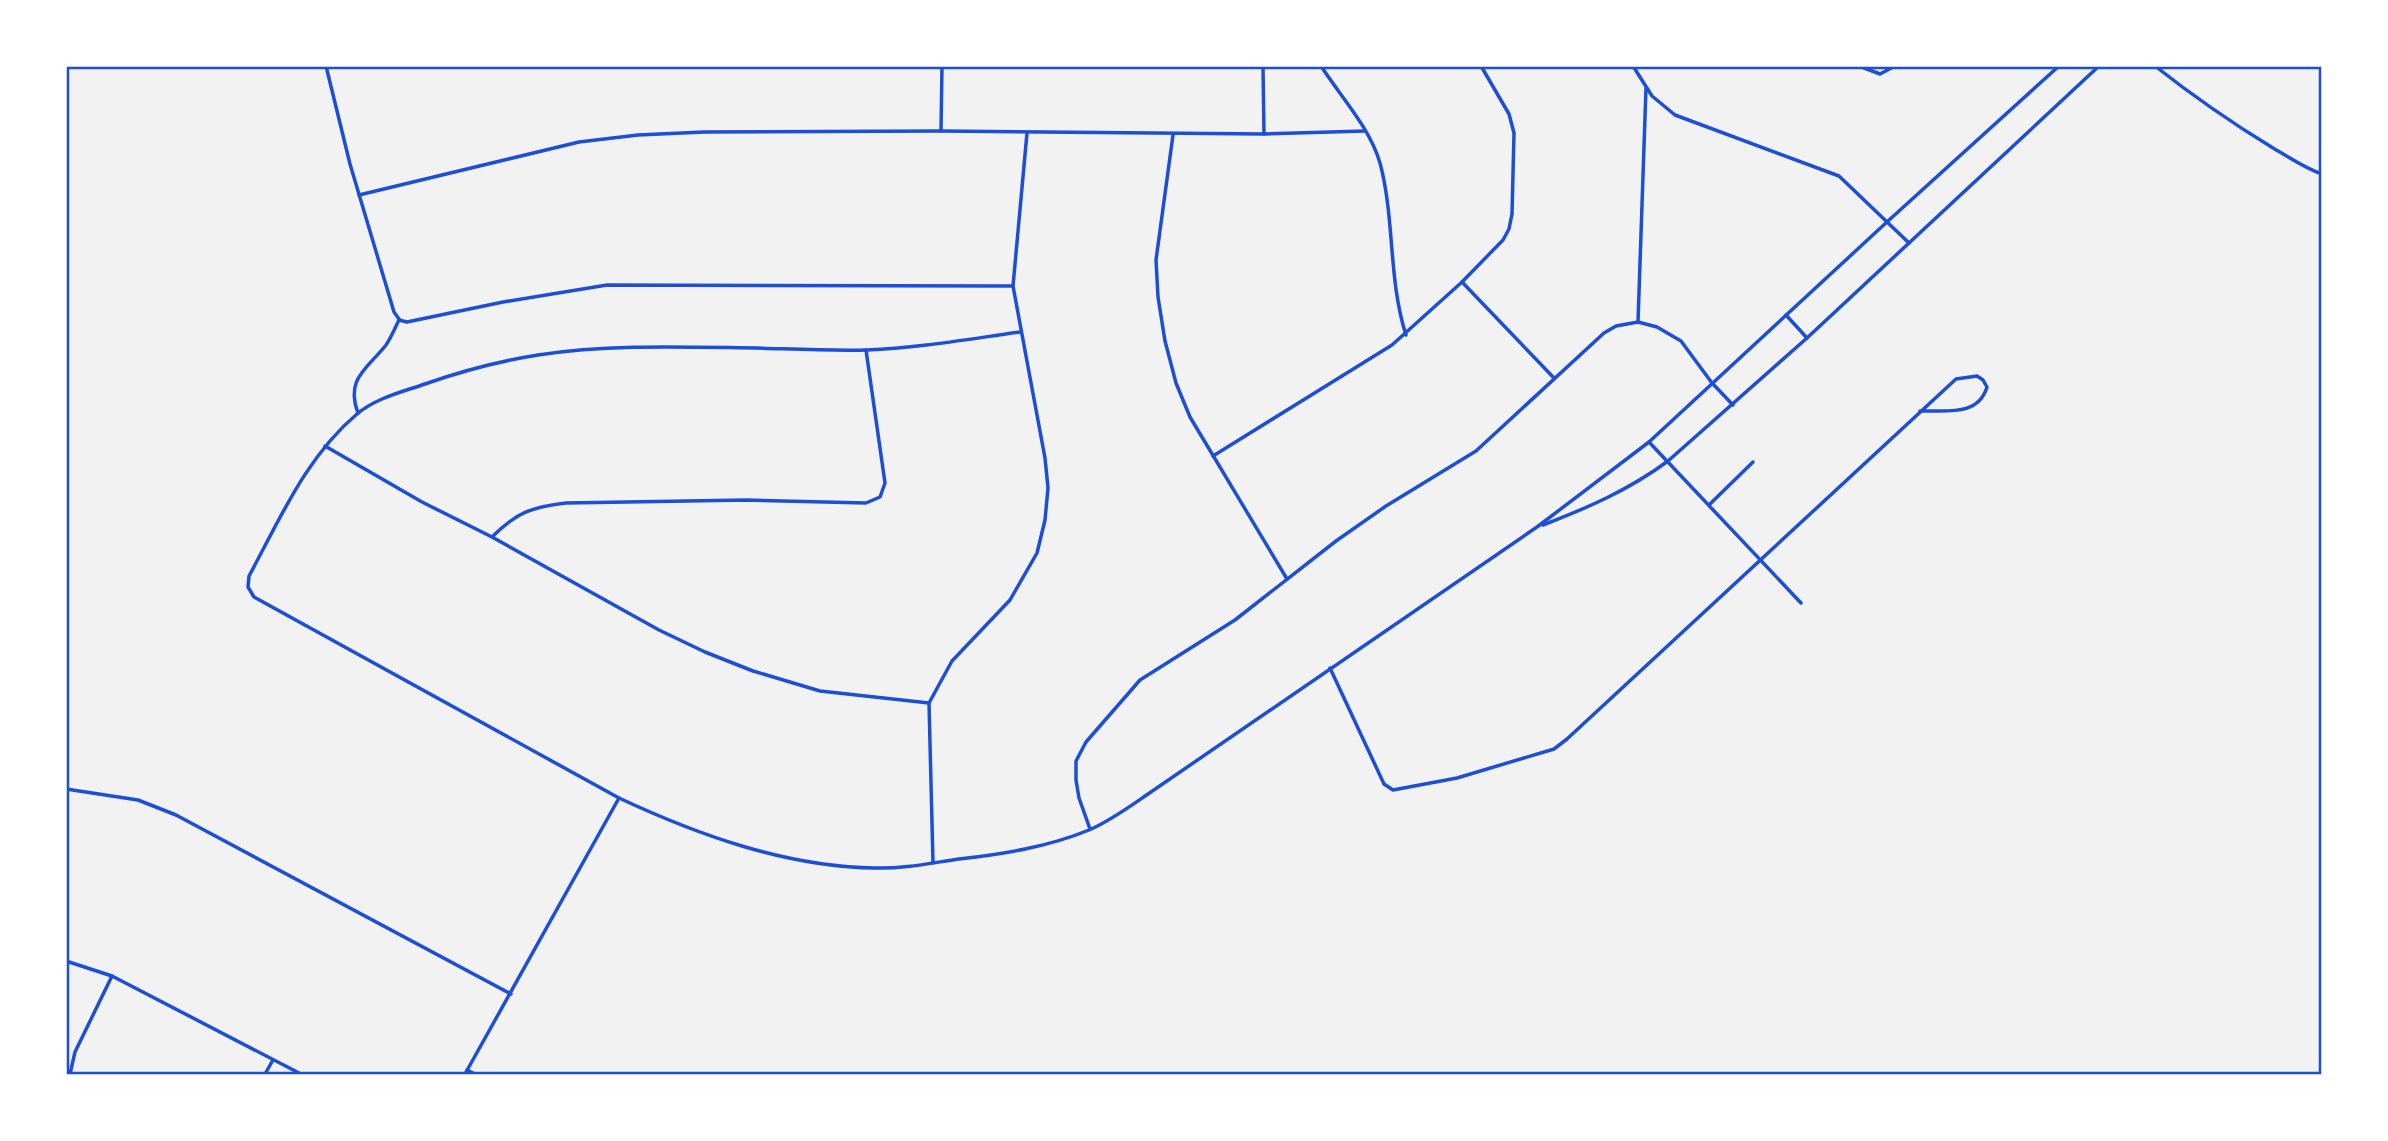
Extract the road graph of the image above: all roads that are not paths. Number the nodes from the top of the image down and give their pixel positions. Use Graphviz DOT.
graph roads {
  1 [pos="326,66"];
  2 [pos="942,66"];
  3 [pos="1264,66"];
  4 [pos="1321,66"];
  5 [pos="1481,66"];
  6 [pos="1633,66"];
  7 [pos="1859,66"];
  8 [pos="1895,66"];
  9 [pos="2059,66"];
  10 [pos="2099,66"];
  11 [pos="2155,66"];
  12 [pos="1646,88"];
  13 [pos="941,131"];
  14 [pos="1365,131"];
  15 [pos="1027,133"];
  16 [pos="1264,134"];
  17 [pos="1173,135"];
  18 [pos="2322,174"];
  19 [pos="359,195"];
  20 [pos="1888,221"];
  21 [pos="1909,243"];
  22 [pos="1462,282"];
  23 [pos="1013,286"];
  24 [pos="1786,315"];
  25 [pos="399,320"];
  26 [pos="1638,322"];
  27 [pos="1020,332"];
  28 [pos="1406,335"];
  29 [pos="1807,338"];
  30 [pos="866,350"];
  31 [pos="1553,378"];
  32 [pos="1712,383"];
  33 [pos="1733,405"];
  34 [pos="1920,411"];
  35 [pos="358,413"];
  36 [pos="1649,442"];
  37 [pos="325,446"];
  38 [pos="1213,456"];
  39 [pos="1668,461"];
  40 [pos="1753,462"];
  41 [pos="1709,505"];
  42 [pos="1537,527"];
  43 [pos="492,537"];
  44 [pos="1759,559"];
  45 [pos="1288,580"];
  46 [pos="1801,603"];
  47 [pos="1330,667"];
  48 [pos="929,703"];
  49 [pos="66,789"];
  50 [pos="619,798"];
  51 [pos="1090,829"];
  52 [pos="933,863"];
  53 [pos="66,961"];
  54 [pos="113,976"];
  55 [pos="511,994"];
  56 [pos="273,1060"];
  57 [pos="466,1072"];
  58 [pos="70,1074"];
  59 [pos="265,1074"];
  60 [pos="301,1074"];
  61 [pos="475,1074"];
  1 -- 19 [label="street"];
  2 -- 13 [label="street"];
  3 -- 16 [label="street"];
  4 -- 14 [label="street"];
  5 -- 22 [label="street"];
  6 -- 12 [label="street"];
  7 -- 8 [label="street"];
  9 -- 20 [label="street"];
  10 -- 21 [label="street"];
  11 -- 18 [label="street"];
  12 -- 20 [label="street"];
  12 -- 26 [label="street"];
  13 -- 15 [label="street"];
  13 -- 19 [label="street"];
  14 -- 16 [label="street"];
  14 -- 28 [label="street"];
  15 -- 17 [label="street"];
  15 -- 23 [label="street"];
  16 -- 17 [label="street"];
  17 -- 38 [label="street"];
  19 -- 25 [label="street"];
  20 -- 21 [label="street"];
  20 -- 24 [label="street"];
  21 -- 29 [label="street"];
  22 -- 28 [label="street"];
  22 -- 31 [label="street"];
  23 -- 25 [label="street"];
  23 -- 27 [label="street"];
  24 -- 29 [label="street"];
  24 -- 32 [label="street"];
  25 -- 35 [label="street"];
  26 -- 31 [label="street"];
  26 -- 32 [label="street"];
  27 -- 30 [label="street"];
  27 -- 48 [label="street"];
  28 -- 38 [label="street"];
  29 -- 33 [label="street"];
  30 -- 35 [label="street"];
  30 -- 43 [label="street"];
  31 -- 45 [label="street"];
  32 -- 33 [label="street"];
  32 -- 36 [label="street"];
  33 -- 39 [label="street"];
  34 -- 34 [label="street"];
  34 -- 44 [label="street"];
  35 -- 37 [label="street"];
  36 -- 39 [label="street"];
  36 -- 42 [label="street"];
  37 -- 43 [label="street"];
  37 -- 50 [label="street"];
  38 -- 45 [label="street"];
  39 -- 41 [label="street"];
  39 -- 42 [label="street"];
  40 -- 41 [label="street"];
  41 -- 44 [label="street"];
  42 -- 47 [label="street"];
  43 -- 48 [label="street"];
  44 -- 46 [label="street"];
  44 -- 47 [label="street"];
  45 -- 51 [label="street"];
  47 -- 51 [label="street"];
  48 -- 52 [label="street"];
  49 -- 55 [label="street"];
  50 -- 52 [label="street"];
  50 -- 55 [label="street"];
  51 -- 52 [label="street"];
  53 -- 54 [label="street"];
  54 -- 56 [label="street"];
  54 -- 58 [label="street"];
  55 -- 57 [label="street"];
  56 -- 59 [label="street"];
  56 -- 60 [label="street"];
  57 -- 61 [label="street"];
}
